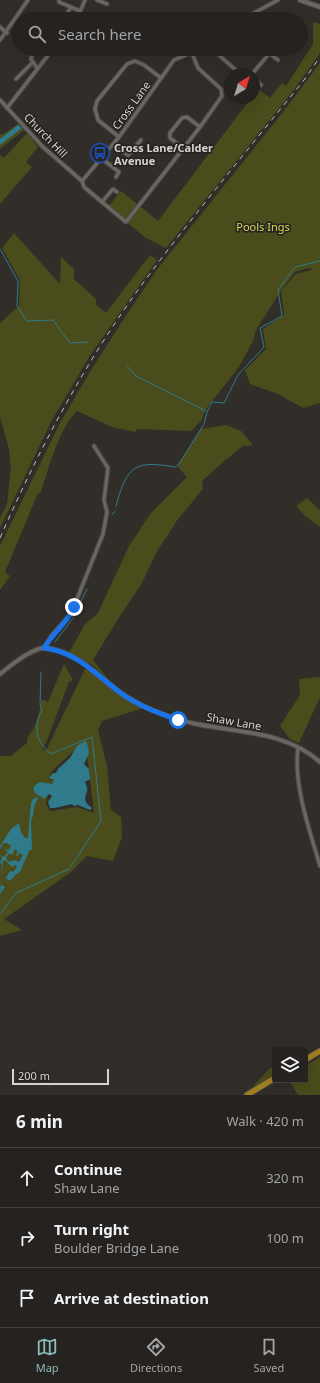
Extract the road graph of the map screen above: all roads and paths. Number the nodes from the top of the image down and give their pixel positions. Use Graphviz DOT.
graph roads {
  1 [pos="28,0"];
  2 [pos="59,0"];
  3 [pos="85,0"];
  4 [pos="97,0"];
  5 [pos="278,0"];
  6 [pos="300,0"];
  7 [pos="108,4"];
  8 [pos="320,7"];
  9 [pos="71,8"];
  10 [pos="20,12"];
  11 [pos="68,12"];
  12 [pos="80,12"];
  13 [pos="256,12"];
  14 [pos="12,25"];
  15 [pos="0,27"];
  16 [pos="7,33"];
  17 [pos="0,40"];
  18 [pos="32,56"];
  19 [pos="47,56"];
  20 [pos="184,56"];
  21 [pos="193,56"];
  22 [pos="220,56"];
  23 [pos="267,56"];
  24 [pos="272,56"];
  25 [pos="278,60"];
  26 [pos="32,63"];
  27 [pos="37,68"];
  28 [pos="235,68"];
  29 [pos="257,68"];
  30 [pos="162,78"];
  31 [pos="16,79"];
  32 [pos="0,100"];
  33 [pos="7,108"];
  34 [pos="200,127"];
  35 [pos="119,137"];
  36 [pos="141,140"];
  37 [pos="113,144"];
  38 [pos="184,149"];
  39 [pos="102,158"];
  40 [pos="116,177"];
  41 [pos="82,181"];
  42 [pos="117,192"];
  43 [pos="102,202"];
  44 [pos="94,446"];
  45 [pos="44,648"];
  46 [pos="0,674"];
  47 [pos="298,748"];
  48 [pos="320,762"];
  49 [pos="320,866"];
  50 [pos="320,1052"];
  51 [pos="308,1058"];
  52 [pos="272,1080"];
  53 [pos="247,1095"];
  1 -- 10 [label="street"];
  2 -- 9 [label="street"];
  3 -- 12 [label="street"];
  4 -- 7 [label="street"];
  5 -- 13 [label="street"];
  6 -- 8 [label="main road"];
  9 -- 11 [label="street"];
  9 -- 12 [label="street"];
  14 -- 16 [label="street"];
  15 -- 16 [label="street"];
  16 -- 17 [label="street"];
  18 -- 26 [label="street"];
  19 -- 27 [label="street"];
  20 -- 30 [label="street, Cross Lane"];
  21 -- 34 [label="street"];
  22 -- 28 [label="street"];
  23 -- 29 [label="street"];
  24 -- 25 [label="street"];
  26 -- 27 [label="street"];
  26 -- 31 [label="street"];
  27 -- 33 [label="street"];
  30 -- 35 [label="street, Cross Lane"];
  30 -- 35 [label="street"];
  32 -- 33 [label="street, Church Hill"];
  33 -- 41 [label="street, Church Hill"];
  34 -- 38 [label="street"];
  34 -- 38 [label="street"];
  35 -- 37 [label="street, Cross Lane"];
  36 -- 37 [label="street"];
  37 -- 39 [label="street, Cross Lane"];
  38 -- 43 [label="street, Church Hill"];
  39 -- 40 [label="street"];
  39 -- 41 [label="street, Cross Lane"];
  41 -- 43 [label="street, Church Hill"];
  42 -- 43 [label="street"];
  44 -- 45 [label="street"];
  45 -- 46 [label="street"];
  45 -- 47 [label="street, Shaw Lane"];
  47 -- 48 [label="street, Shaw Lane"];
  47 -- 49 [label="street"];
  50 -- 51 [label="highway"];
  52 -- 53 [label="highway"];
}
